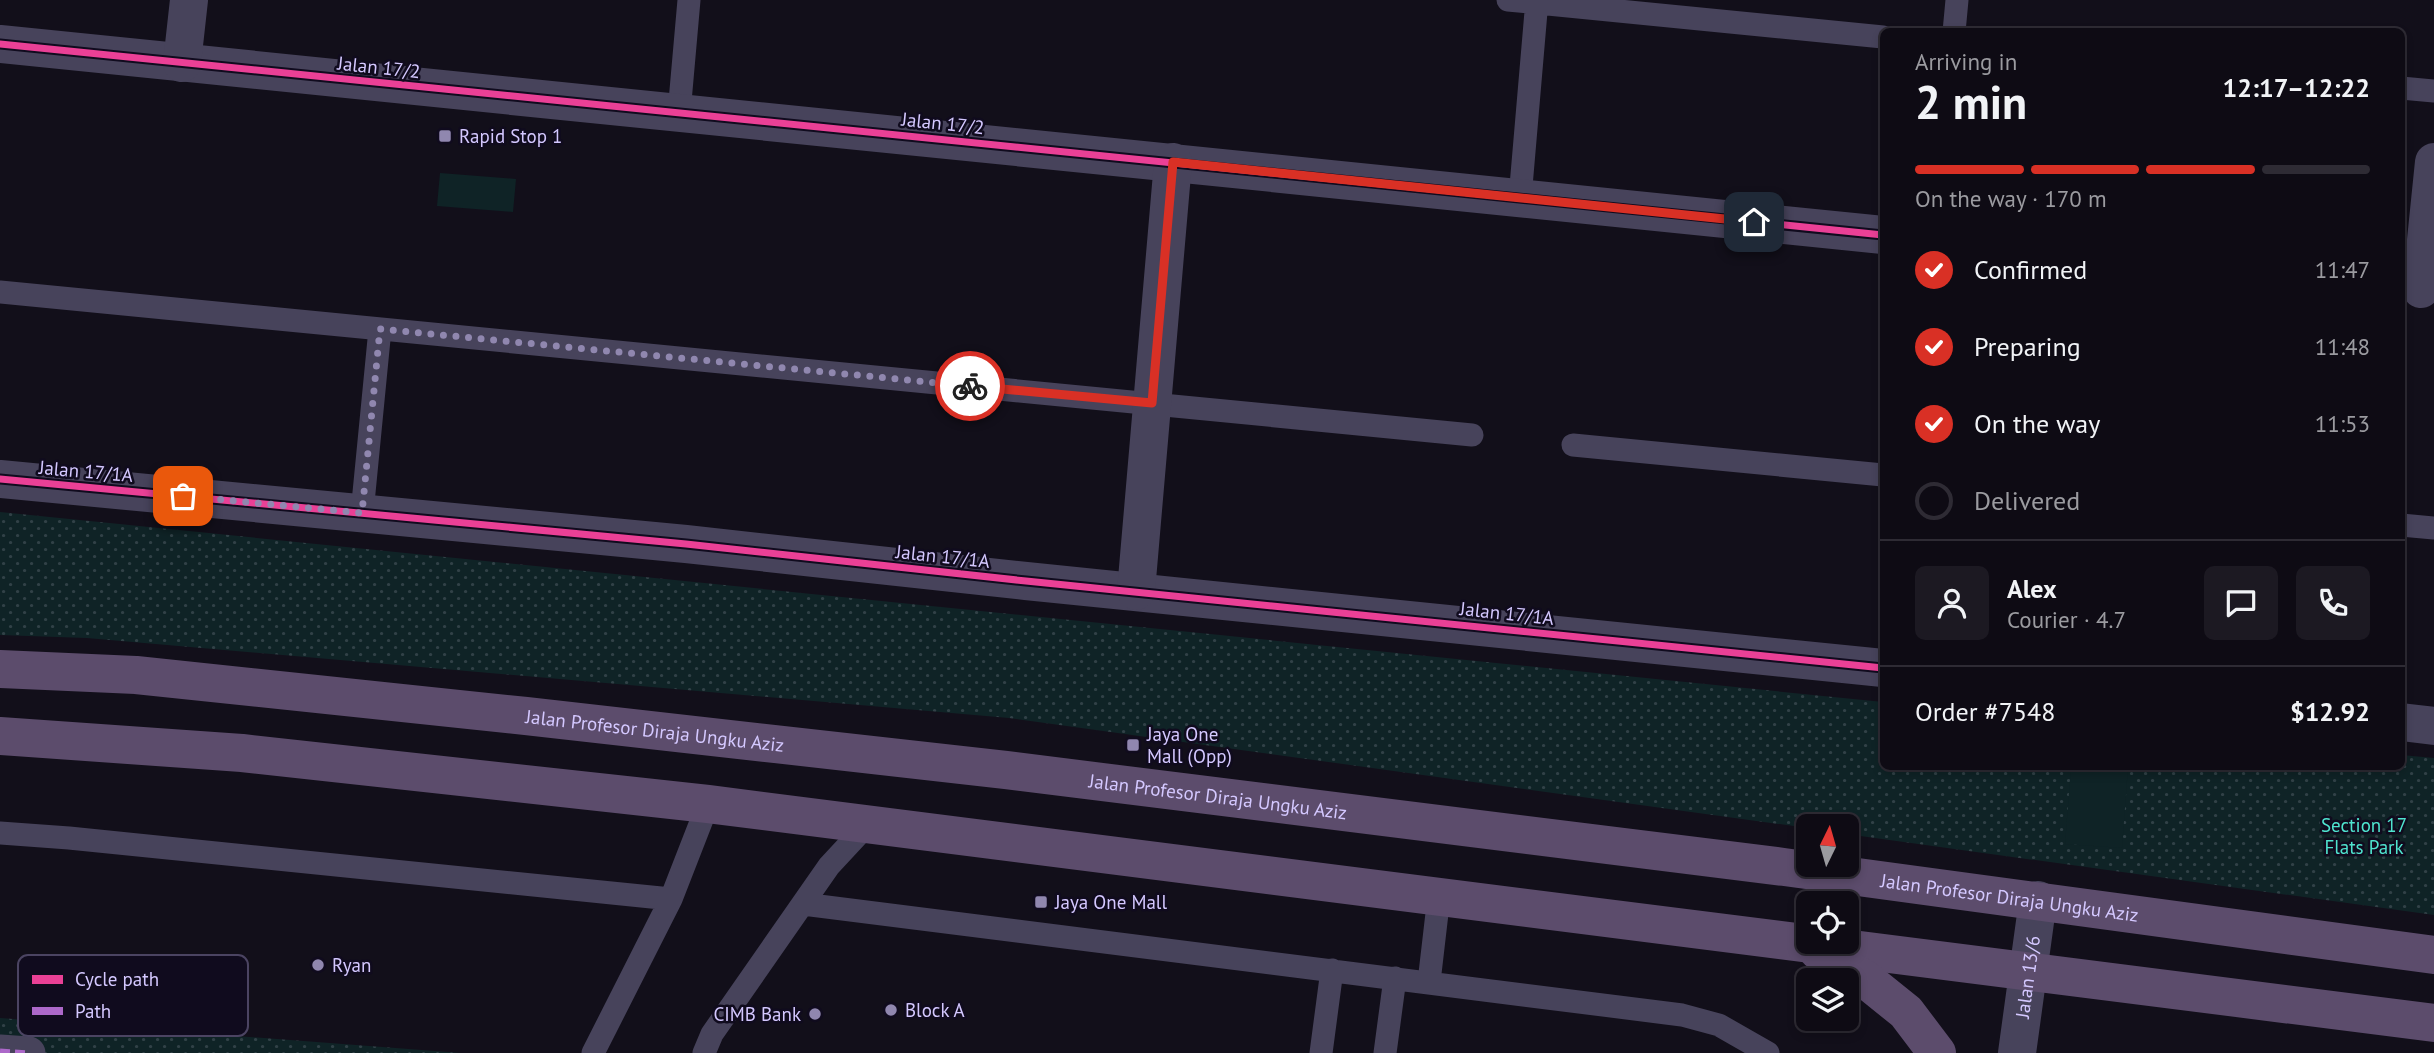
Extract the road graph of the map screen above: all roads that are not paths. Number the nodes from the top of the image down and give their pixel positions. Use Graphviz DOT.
graph roads {
  1 [pos="189,0"];
  2 [pos="689,0"];
  3 [pos="1508,0"];
  4 [pos="1957,0"];
  5 [pos="1537,1"];
  6 [pos="1954,28"];
  7 [pos="1880,37"];
  8 [pos="0,44"];
  9 [pos="182,63"];
  10 [pos="2405,88"];
  11 [pos="2434,91"];
  12 [pos="679,113"];
  13 [pos="1173,162"];
  14 [pos="2434,162"];
  15 [pos="1520,198"];
  16 [pos="1880,235"];
  17 [pos="2419,288"];
  18 [pos="0,292"];
  19 [pos="380,329"];
  20 [pos="1152,403"];
  21 [pos="1472,435"];
  22 [pos="1573,445"];
  23 [pos="1880,475"];
  24 [pos="0,479"];
  25 [pos="362,513"];
  26 [pos="2405,525"];
  27 [pos="2434,528"];
  28 [pos="1136,592"];
  29 [pos="1880,668"];
  30 [pos="0,669"];
  31 [pos="2405,722"];
  32 [pos="2434,726"];
  33 [pos="0,736"];
  34 [pos="708,804"];
  35 [pos="868,824"];
  36 [pos="0,833"];
  37 [pos="1439,896"];
  38 [pos="671,899"];
  39 [pos="2038,900"];
  40 [pos="803,904"];
  41 [pos="1796,942"];
  42 [pos="1859,950"];
  43 [pos="1824,954"];
  44 [pos="2434,955"];
  45 [pos="1332,971"];
  46 [pos="2028,971"];
  47 [pos="1395,978"];
  48 [pos="1429,982"];
  49 [pos="2434,1023"];
  50 [pos="708,1043"];
  51 [pos="0,1051"];
  52 [pos="29,1053"];
  53 [pos="593,1053"];
  54 [pos="687,1053"];
  55 [pos="1321,1053"];
  56 [pos="1385,1053"];
  57 [pos="1768,1053"];
  58 [pos="1937,1053"];
  59 [pos="2017,1053"];
  1 -- 9 [label="street"];
  2 -- 12 [label="lane"];
  3 -- 5 [label="lane"];
  4 -- 6 [label="lane"];
  5 -- 7 [label="lane"];
  5 -- 15 [label="lane"];
  8 -- 9 [label="street, Jalan 17/2"];
  9 -- 12 [label="street, Jalan 17/2"];
  10 -- 11 [label="lane"];
  12 -- 13 [label="street, Jalan 17/2"];
  13 -- 15 [label="street, Jalan 17/2"];
  13 -- 20 [label="street"];
  14 -- 17 [label="street"];
  15 -- 16 [label="street, Jalan 17/2"];
  18 -- 19 [label="lane"];
  19 -- 20 [label="lane"];
  19 -- 25 [label="lane"];
  20 -- 21 [label="lane"];
  20 -- 28 [label="street"];
  22 -- 23 [label="lane"];
  24 -- 25 [label="street, Jalan 17/1A"];
  25 -- 28 [label="street, Jalan 17/1A"];
  26 -- 27 [label="lane"];
  28 -- 29 [label="street, Jalan 17/1A"];
  30 -- 39 [label="main road, Jalan Profesor Diraja Ungku Aziz"];
  31 -- 32 [label="street"];
  33 -- 34 [label="main road"];
  34 -- 35 [label="main road"];
  34 -- 38 [label="lane"];
  35 -- 37 [label="main road"];
  35 -- 40 [label="lane"];
  36 -- 38 [label="lane"];
  37 -- 41 [label="main road"];
  37 -- 48 [label="lane"];
  38 -- 53 [label="lane"];
  39 -- 44 [label="main road, Jalan Profesor Diraja Ungku Aziz"];
  39 -- 46 [label="street, Jalan 13/6"];
  40 -- 45 [label="lane"];
  40 -- 50 [label="lane"];
  42 -- 46 [label="main road"];
  43 -- 58 [label="main road"];
  45 -- 47 [label="lane"];
  45 -- 55 [label="lane"];
  46 -- 49 [label="main road"];
  46 -- 59 [label="street, Jalan 13/6"];
  47 -- 48 [label="lane"];
  47 -- 56 [label="lane"];
  48 -- 57 [label="lane"];
  50 -- 54 [label="lane"];
  51 -- 52 [label="street"];
}
